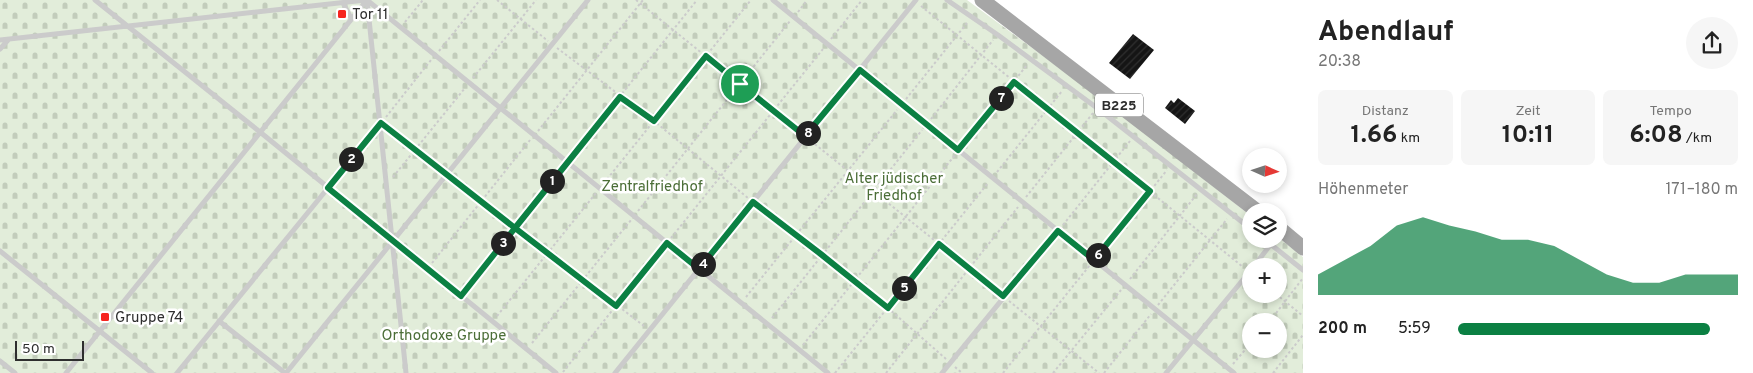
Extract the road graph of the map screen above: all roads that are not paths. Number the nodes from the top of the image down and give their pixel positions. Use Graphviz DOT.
graph roads {
  1 [pos="96,0"];
  2 [pos="367,0"];
  3 [pos="588,0"];
  4 [pos="772,0"];
  5 [pos="947,0"];
  6 [pos="982,0"];
  7 [pos="916,1"];
  8 [pos="343,3"];
  9 [pos="351,18"];
  10 [pos="128,26"];
  11 [pos="8,39"];
  12 [pos="0,40"];
  13 [pos="0,49"];
  14 [pos="860,70"];
  15 [pos="500,108"];
  16 [pos="381,123"];
  17 [pos="260,132"];
  18 [pos="328,188"];
  19 [pos="1247,203"];
  20 [pos="1242,221"];
  21 [pos="1058,231"];
  22 [pos="1287,235"];
  23 [pos="393,241"];
  24 [pos="1268,248"];
  25 [pos="1276,248"];
  26 [pos="1303,248"];
  27 [pos="0,251"];
  28 [pos="1260,258"];
  29 [pos="699,269"];
  30 [pos="1303,270"];
  31 [pos="1242,281"];
  32 [pos="219,321"];
  33 [pos="100,330"];
  34 [pos="1193,340"];
  35 [pos="0,361"];
  36 [pos="1232,371"];
  37 [pos="15,373"];
  38 [pos="66,373"];
  39 [pos="152,373"];
  40 [pos="177,373"];
  41 [pos="285,373"];
  42 [pos="406,373"];
  43 [pos="556,373"];
  44 [pos="615,373"];
  45 [pos="828,373"];
  46 [pos="942,373"];
  47 [pos="1166,373"];
  1 -- 10 [label="lane"];
  2 -- 8 [label="lane"];
  2 -- 9 [label="lane"];
  2 -- 15 [label="lane"];
  2 -- 16 [label="lane"];
  3 -- 15 [label="lane"];
  4 -- 14 [label="lane"];
  5 -- 20 [label="lane"];
  6 -- 19 [label="main road, B225"];
  7 -- 14 [label="lane"];
  8 -- 9 [label="lane"];
  8 -- 10 [label="lane"];
  9 -- 17 [label="lane"];
  10 -- 11 [label="lane"];
  10 -- 17 [label="lane"];
  11 -- 12 [label="lane"];
  11 -- 13 [label="lane"];
  14 -- 21 [label="lane"];
  14 -- 29 [label="lane"];
  15 -- 23 [label="lane"];
  15 -- 29 [label="lane"];
  16 -- 18 [label="lane"];
  16 -- 23 [label="lane"];
  17 -- 18 [label="lane"];
  17 -- 33 [label="lane"];
  18 -- 23 [label="lane"];
  18 -- 32 [label="lane"];
  21 -- 34 [label="lane"];
  21 -- 46 [label="lane"];
  22 -- 26 [label="main road"];
  23 -- 41 [label="lane"];
  23 -- 42 [label="lane"];
  23 -- 43 [label="lane"];
  24 -- 28 [label="lane"];
  25 -- 30 [label="lane"];
  27 -- 33 [label="lane"];
  29 -- 44 [label="lane"];
  29 -- 45 [label="lane"];
  31 -- 34 [label="lane"];
  32 -- 40 [label="lane"];
  32 -- 41 [label="lane"];
  33 -- 38 [label="lane"];
  33 -- 39 [label="lane"];
  34 -- 36 [label="lane"];
  34 -- 47 [label="lane"];
  35 -- 37 [label="lane"];
}
